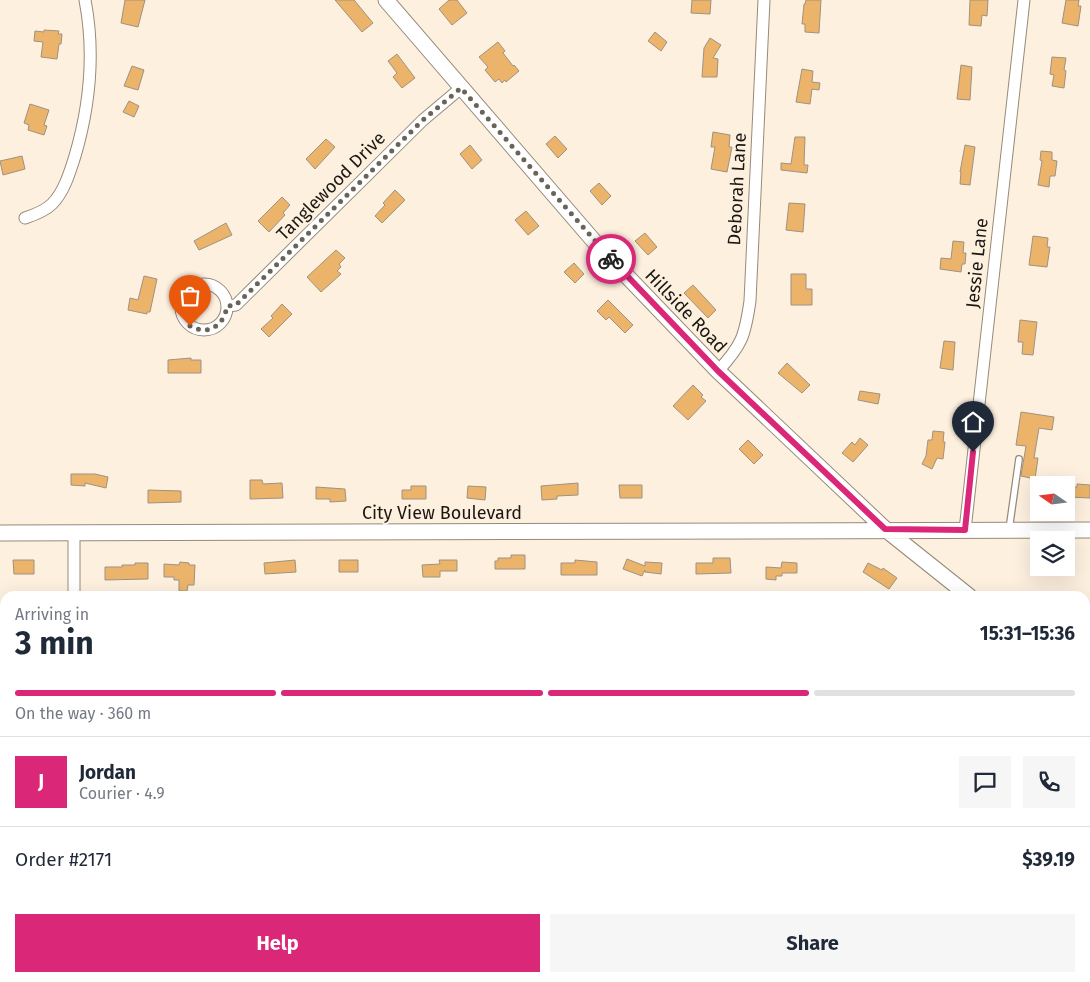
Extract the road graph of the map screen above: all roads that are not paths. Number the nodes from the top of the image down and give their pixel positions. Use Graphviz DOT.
graph roads {
  1 [pos="85,0"];
  2 [pos="386,0"];
  3 [pos="764,0"];
  4 [pos="1024,0"];
  5 [pos="461,88"];
  6 [pos="25,218"];
  7 [pos="227,306"];
  8 [pos="718,371"];
  9 [pos="1019,459"];
  10 [pos="885,529"];
  11 [pos="965,530"];
  12 [pos="1008,530"];
  13 [pos="1090,530"];
  14 [pos="0,533"];
  15 [pos="74,534"];
  16 [pos="74,591"];
  17 [pos="963,591"];
  1 -- 6 [label="street"];
  2 -- 5 [label="street, Hillside Road"];
  3 -- 8 [label="street, Deborah Lane"];
  4 -- 11 [label="street, Jessie Lane"];
  5 -- 7 [label="street, Tanglewood Drive"];
  5 -- 8 [label="street, Hillside Road"];
  7 -- 7 [label="street"];
  8 -- 10 [label="street, Hillside Road"];
  9 -- 12 [label="lane"];
  10 -- 11 [label="street, City View Boulevard"];
  10 -- 15 [label="street, City View Boulevard"];
  10 -- 17 [label="street, Hillside Road"];
  11 -- 12 [label="street, City View Boulevard"];
  12 -- 13 [label="street, City View Boulevard"];
  14 -- 15 [label="street, City View Boulevard"];
  15 -- 16 [label="street"];
}
